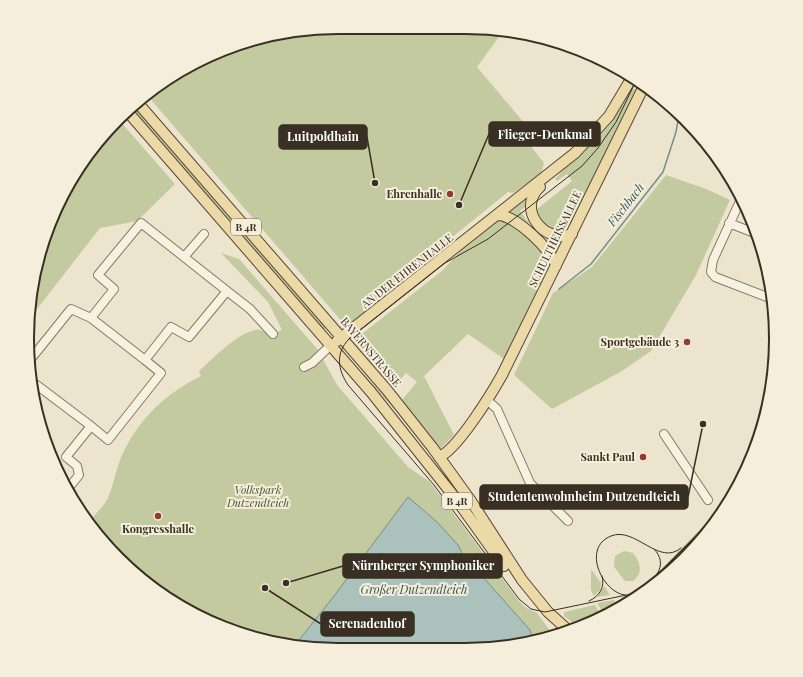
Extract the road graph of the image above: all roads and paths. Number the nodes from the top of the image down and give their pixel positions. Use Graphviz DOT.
graph roads {
  1 [pos="629,82"];
  2 [pos="642,91"];
  3 [pos="141,107"];
  4 [pos="131,116"];
  5 [pos="551,173"];
  6 [pos="738,205"];
  7 [pos="498,215"];
  8 [pos="729,223"];
  9 [pos="749,231"];
  10 [pos="204,234"];
  11 [pos="572,234"];
  12 [pos="184,257"];
  13 [pos="556,266"];
  14 [pos="227,291"];
  15 [pos="766,297"];
  16 [pos="309,299"];
  17 [pos="298,307"];
  18 [pos="91,318"];
  19 [pos="273,334"];
  20 [pos="343,337"];
  21 [pos="331,346"];
  22 [pos="35,354"];
  23 [pos="145,360"];
  24 [pos="366,365"];
  25 [pos="304,367"];
  26 [pos="39,392"];
  27 [pos="487,400"];
  28 [pos="91,426"];
  29 [pos="664,434"];
  30 [pos="412,443"];
  31 [pos="439,457"];
  32 [pos="71,485"];
  33 [pos="708,500"];
  34 [pos="568,521"];
  35 [pos="564,626"];
  36 [pos="557,629"];
  1 -- 5 [label="main road"];
  2 -- 11 [label="main road, SCHULTHEISSALLEE"];
  3 -- 16 [label="main road, BAYERNSTRASSE / B 4R"];
  4 -- 17 [label="main road, B 4R"];
  5 -- 7 [label="main road"];
  5 -- 11 [label="main road"];
  6 -- 8 [label="street"];
  7 -- 13 [label="main road"];
  7 -- 20 [label="main road, AN DER EHRENHALLE"];
  8 -- 9 [label="street"];
  8 -- 15 [label="street"];
  10 -- 12 [label="street"];
  11 -- 13 [label="main road, SCHULTHEISSALLEE"];
  12 -- 14 [label="street"];
  12 -- 18 [label="street"];
  13 -- 27 [label="main road, SCHULTHEISSALLEE"];
  14 -- 19 [label="street"];
  14 -- 23 [label="street"];
  16 -- 17 [label="main road"];
  16 -- 20 [label="main road, BAYERNSTRASSE / B 4R"];
  17 -- 21 [label="main road, B 4R"];
  18 -- 22 [label="street"];
  18 -- 23 [label="street"];
  20 -- 21 [label="main road, AN DER EHRENHALLE"];
  20 -- 24 [label="main road, BAYERNSTRASSE / B 4R"];
  21 -- 24 [label="main road, B 4R"];
  21 -- 25 [label="street"];
  21 -- 30 [label="main road, B 4R"];
  23 -- 28 [label="street"];
  24 -- 31 [label="main road, BAYERNSTRASSE / B 4R"];
  26 -- 28 [label="street"];
  27 -- 31 [label="main road, SCHULTHEISSALLEE"];
  27 -- 34 [label="street"];
  28 -- 32 [label="street"];
  29 -- 33 [label="street"];
  30 -- 31 [label="main road"];
  30 -- 36 [label="main road, B 4R"];
  31 -- 35 [label="main road, BAYERNSTRASSE / B 4R"];
}
